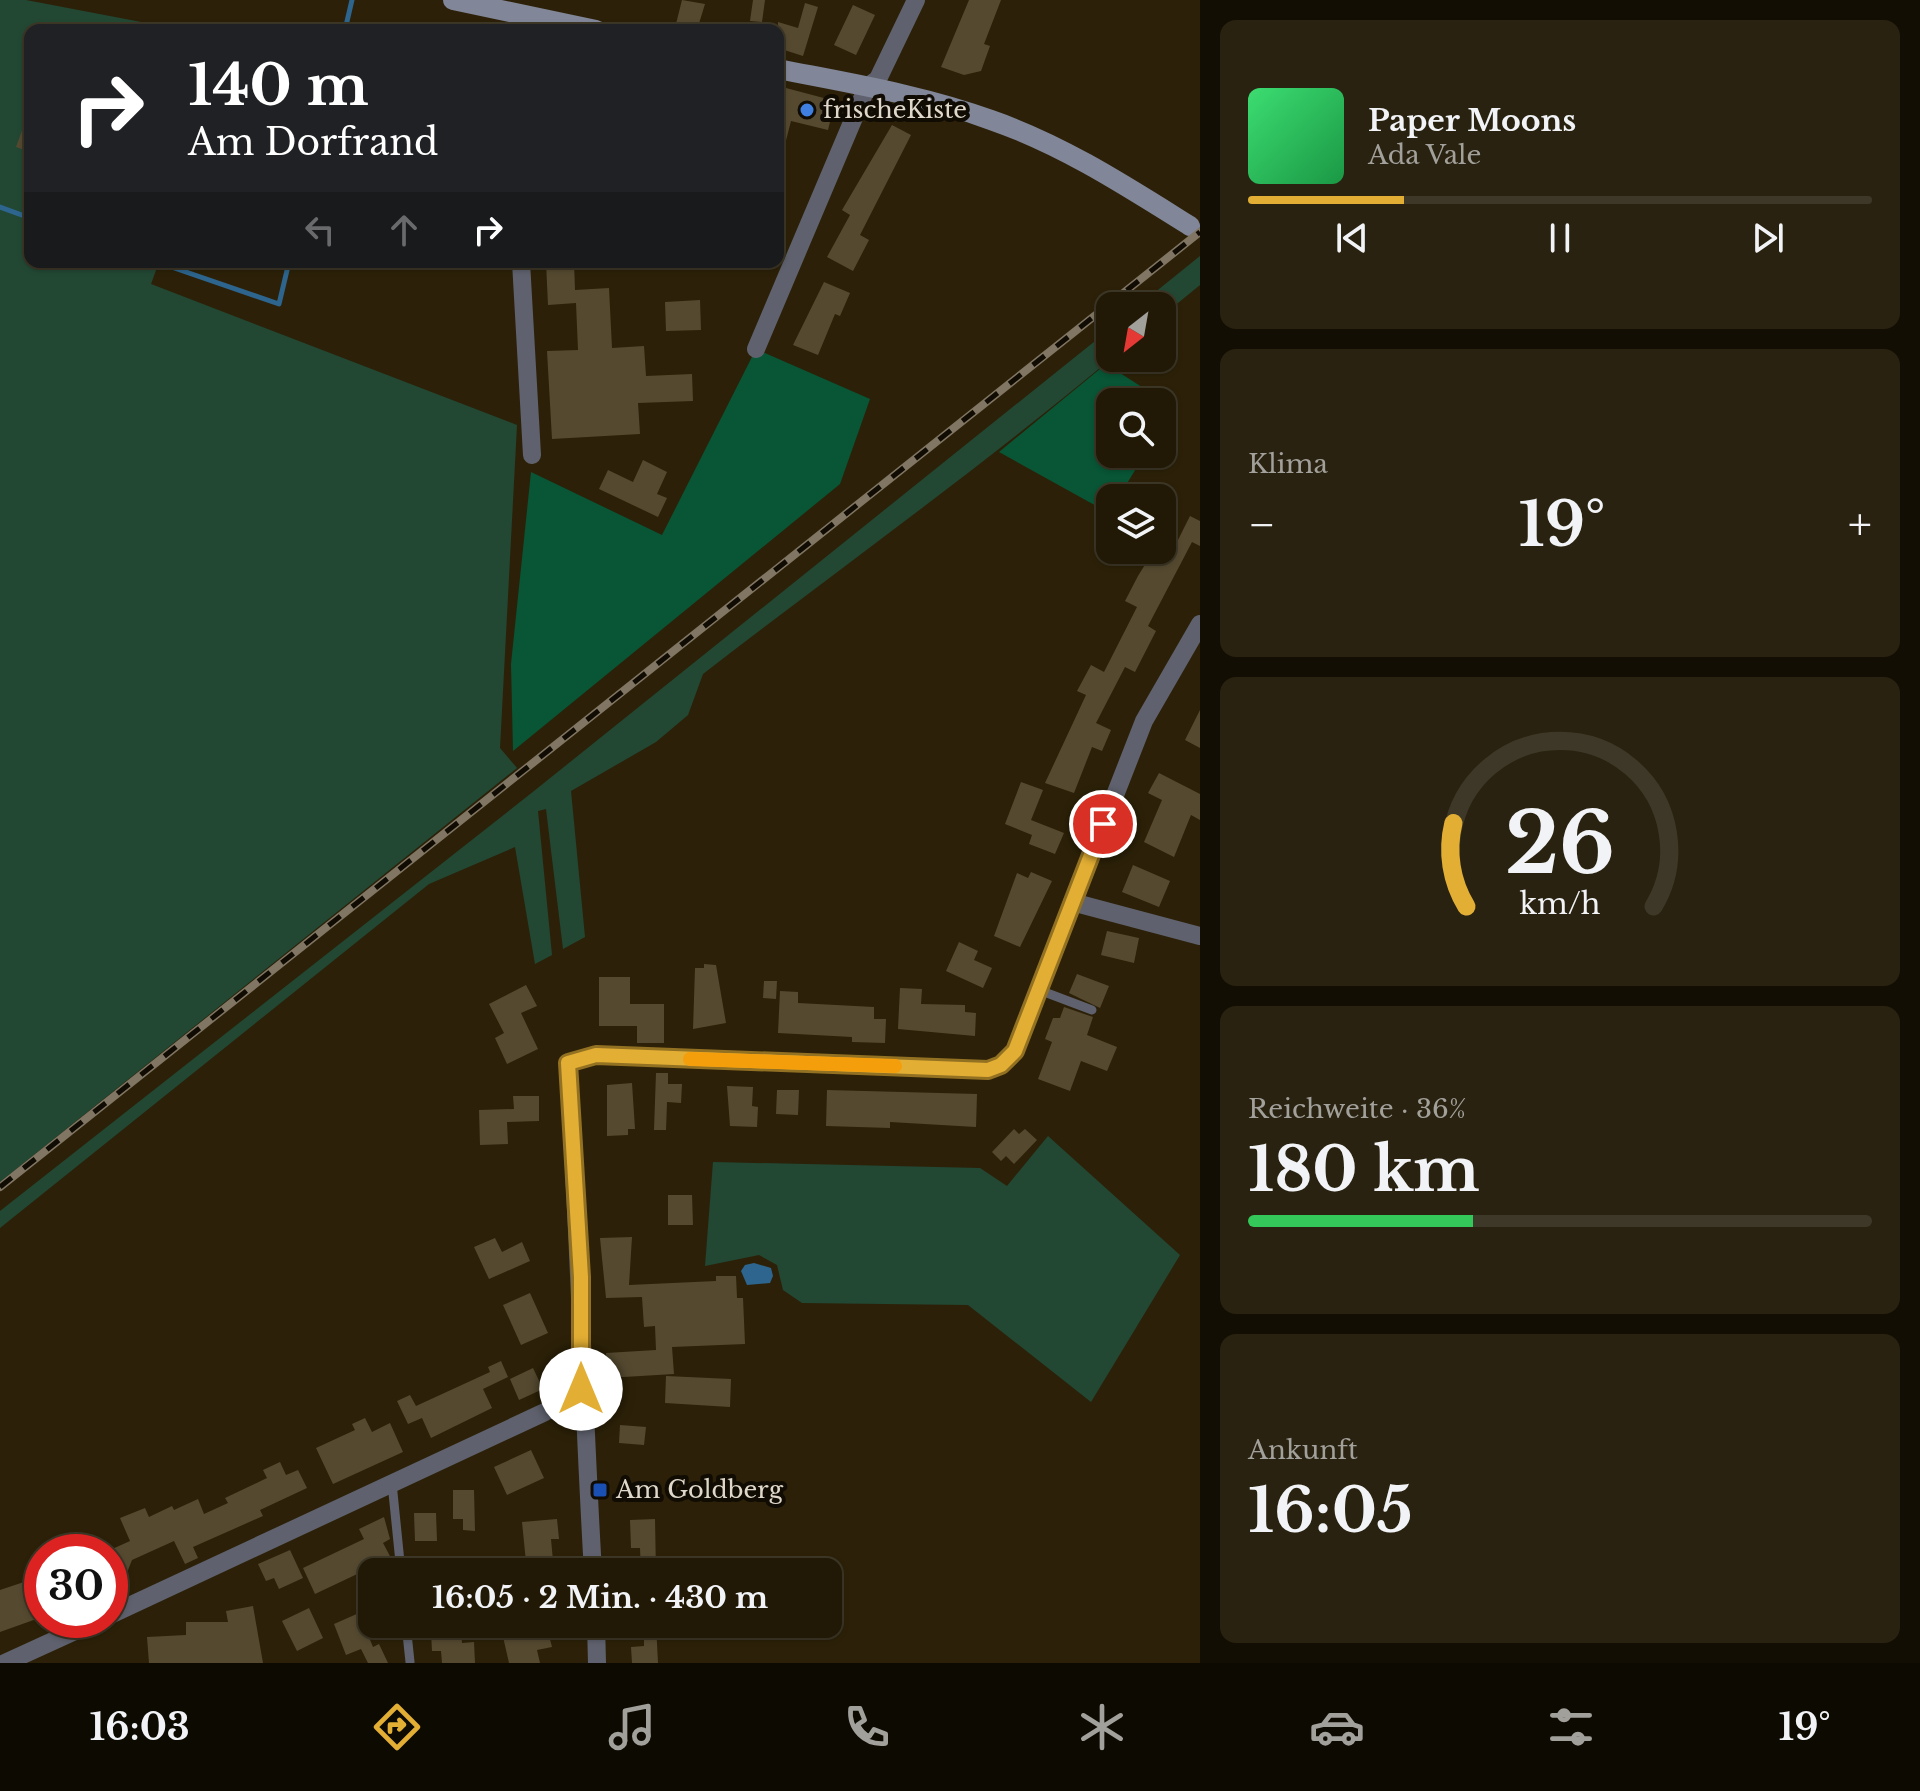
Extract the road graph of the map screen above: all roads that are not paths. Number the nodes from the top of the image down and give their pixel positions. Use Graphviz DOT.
graph roads {
  1 [pos="453,0"];
  2 [pos="916,0"];
  3 [pos="510,21"];
  4 [pos="539,24"];
  5 [pos="784,70"];
  6 [pos="867,87"];
  7 [pos="1190,226"];
  8 [pos="521,268"];
  9 [pos="756,349"];
  10 [pos="532,455"];
  11 [pos="1200,624"];
  12 [pos="1072,902"];
  13 [pos="1200,936"];
  14 [pos="1038,990"];
  15 [pos="1092,1010"];
  16 [pos="581,1389"];
  17 [pos="392,1483"];
  18 [pos="400,1558"];
  19 [pos="592,1558"];
  20 [pos="128,1607"];
  21 [pos="60,1638"];
  22 [pos="407,1638"];
  23 [pos="596,1638"];
  24 [pos="410,1662"];
  25 [pos="5,1663"];
  26 [pos="597,1663"];
  1 -- 3 [label="street"];
  2 -- 6 [label="street"];
  3 -- 4 [label="street"];
  5 -- 6 [label="street"];
  6 -- 7 [label="street"];
  6 -- 9 [label="street"];
  8 -- 10 [label="street"];
  11 -- 12 [label="street"];
  12 -- 13 [label="street"];
  12 -- 14 [label="street"];
  14 -- 15 [label="lane"];
  14 -- 16 [label="street"];
  16 -- 17 [label="street"];
  16 -- 19 [label="street"];
  17 -- 18 [label="lane"];
  17 -- 20 [label="street"];
  21 -- 25 [label="street"];
  22 -- 24 [label="lane"];
  23 -- 26 [label="street"];
}
